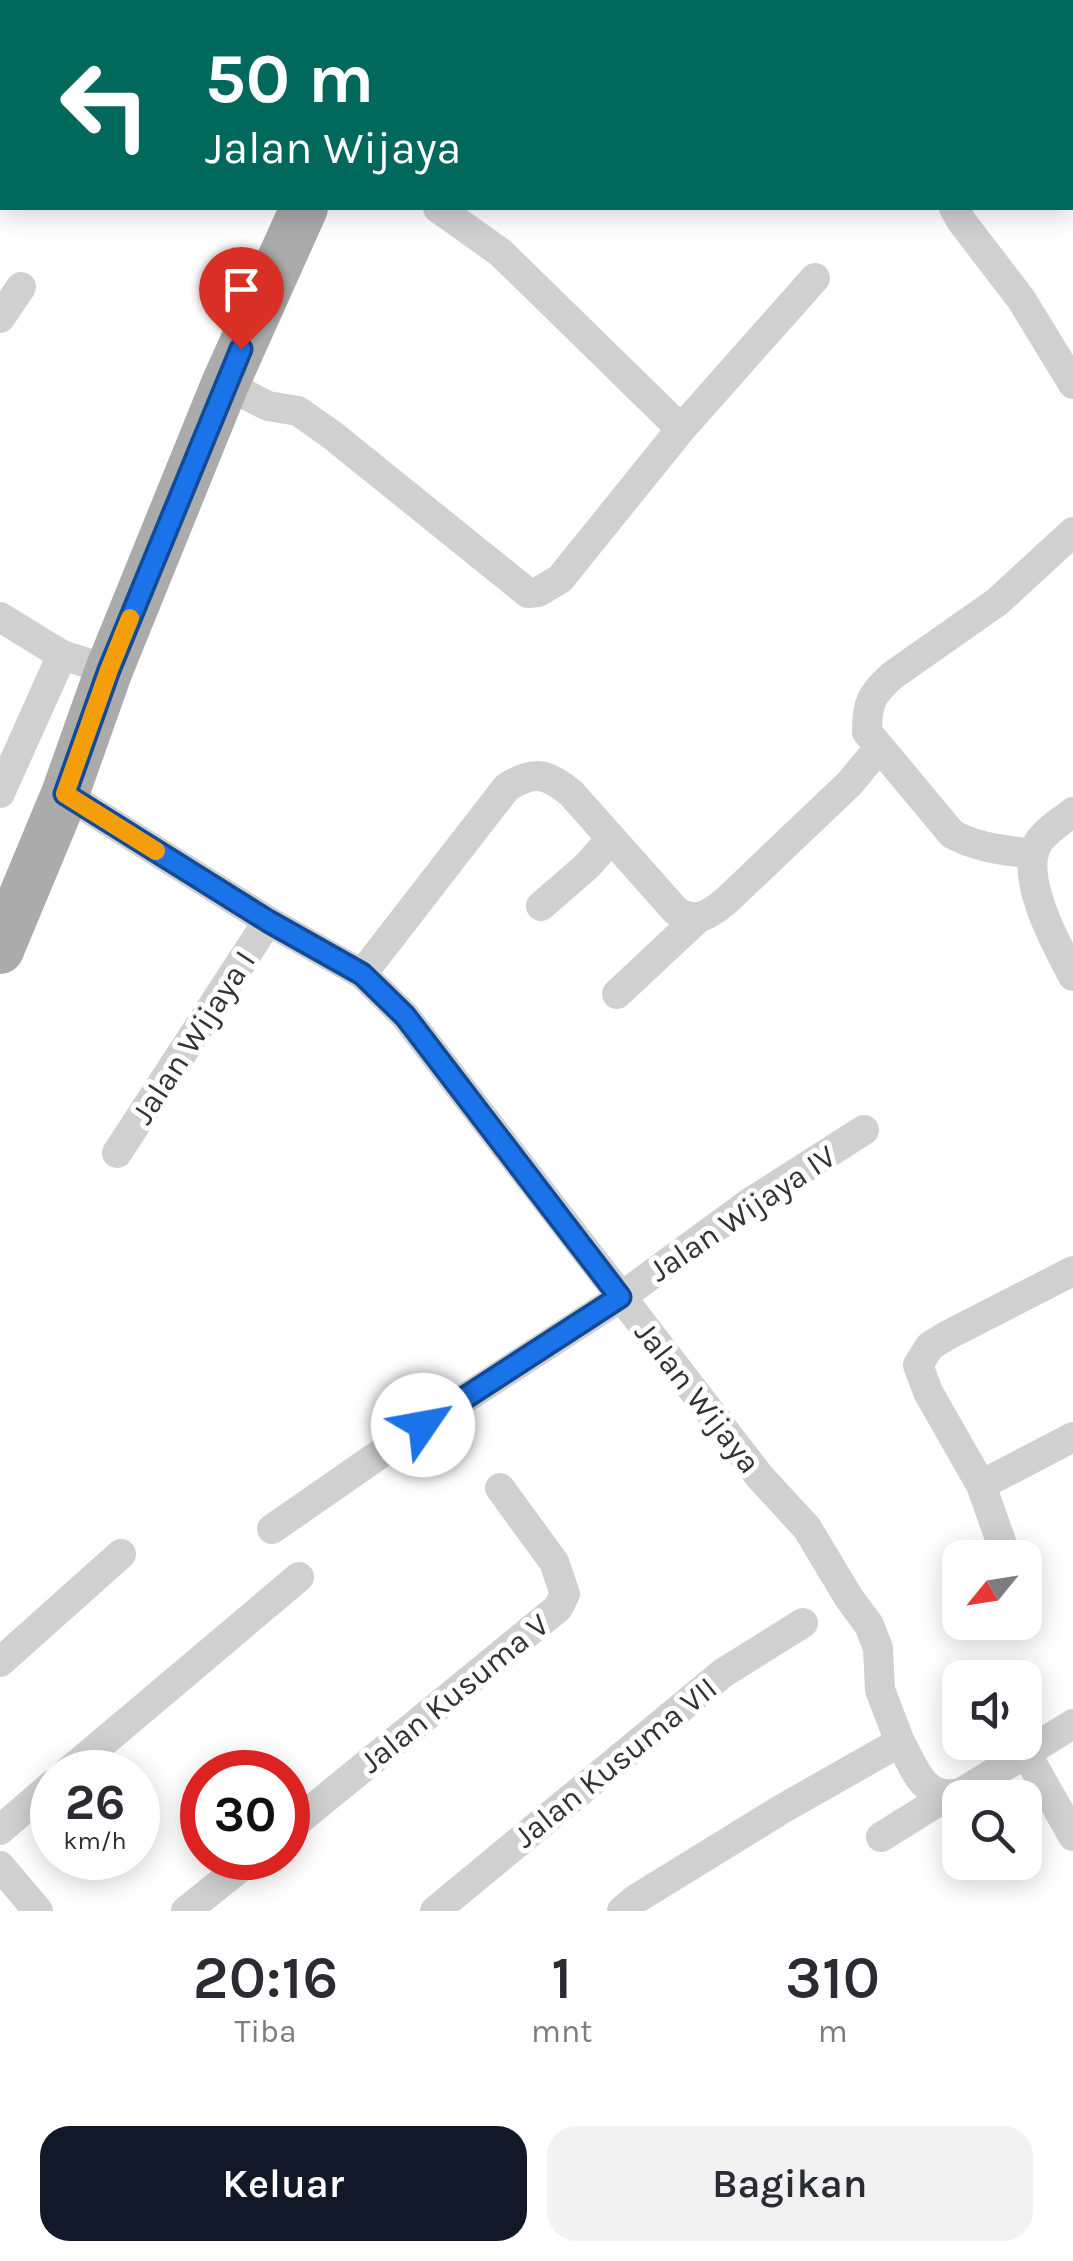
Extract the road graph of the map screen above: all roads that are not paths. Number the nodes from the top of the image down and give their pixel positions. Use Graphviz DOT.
graph roads {
  1 [pos="303,210"];
  2 [pos="441,210"];
  3 [pos="955,210"];
  4 [pos="814,278"];
  5 [pos="21,288"];
  6 [pos="0,318"];
  7 [pos="226,384"];
  8 [pos="1073,384"];
  9 [pos="681,428"];
  10 [pos="1073,532"];
  11 [pos="0,617"];
  12 [pos="62,655"];
  13 [pos="109,670"];
  14 [pos="879,748"];
  15 [pos="4,775"];
  16 [pos="65,794"];
  17 [pos="1073,812"];
  18 [pos="611,839"];
  19 [pos="1034,854"];
  20 [pos="541,906"];
  21 [pos="697,918"];
  22 [pos="268,921"];
  23 [pos="0,950"];
  24 [pos="362,974"];
  25 [pos="1073,976"];
  26 [pos="617,994"];
  27 [pos="864,1130"];
  28 [pos="118,1153"];
  29 [pos="1073,1271"];
  30 [pos="620,1297"];
  31 [pos="1073,1436"];
  32 [pos="981,1486"];
  33 [pos="500,1488"];
  34 [pos="272,1529"];
  35 [pos="1000,1540"];
  36 [pos="122,1554"];
  37 [pos="300,1577"];
  38 [pos="803,1623"];
  39 [pos="0,1662"];
  40 [pos="1073,1724"];
  41 [pos="900,1742"];
  42 [pos="1042,1742"];
  43 [pos="94,1750"];
  44 [pos="1013,1760"];
  45 [pos="1030,1760"];
  46 [pos="982,1780"];
  47 [pos="942,1795"];
  48 [pos="942,1799"];
  49 [pos="30,1805"];
  50 [pos="310,1811"];
  51 [pos="0,1830"];
  52 [pos="1073,1836"];
  53 [pos="881,1837"];
  54 [pos="0,1866"];
  55 [pos="225,1880"];
  56 [pos="38,1911"];
  57 [pos="186,1911"];
  58 [pos="434,1911"];
  59 [pos="622,1911"];
  1 -- 7 [label="main road"];
  2 -- 9 [label="street"];
  3 -- 8 [label="street"];
  4 -- 9 [label="street"];
  5 -- 6 [label="street"];
  7 -- 9 [label="street"];
  7 -- 13 [label="main road"];
  10 -- 14 [label="street"];
  11 -- 12 [label="street"];
  12 -- 13 [label="street"];
  12 -- 15 [label="street"];
  13 -- 16 [label="main road"];
  14 -- 19 [label="street"];
  14 -- 21 [label="street"];
  16 -- 22 [label="street, Jalan Wijaya"];
  16 -- 23 [label="main road"];
  17 -- 19 [label="street"];
  18 -- 20 [label="street"];
  18 -- 21 [label="street"];
  18 -- 24 [label="street"];
  19 -- 25 [label="street"];
  21 -- 26 [label="street"];
  22 -- 24 [label="street, Jalan Wijaya"];
  22 -- 28 [label="street, Jalan Wijaya I"];
  24 -- 30 [label="street, Jalan Wijaya"];
  27 -- 30 [label="street, Jalan Wijaya IV"];
  29 -- 32 [label="street"];
  30 -- 34 [label="street, Jalan Wijaya IV"];
  30 -- 41 [label="street, Jalan Wijaya"];
  31 -- 32 [label="street"];
  32 -- 35 [label="street"];
  33 -- 50 [label="street, Jalan Kusuma V"];
  36 -- 39 [label="street"];
  37 -- 43 [label="street"];
  38 -- 58 [label="street, Jalan Kusuma VII"];
  40 -- 42 [label="street"];
  41 -- 47 [label="street, Jalan Wijaya"];
  41 -- 59 [label="street"];
  44 -- 46 [label="street"];
  45 -- 52 [label="street"];
  48 -- 53 [label="street"];
  49 -- 51 [label="street"];
  54 -- 56 [label="street"];
  55 -- 57 [label="street"];
}
